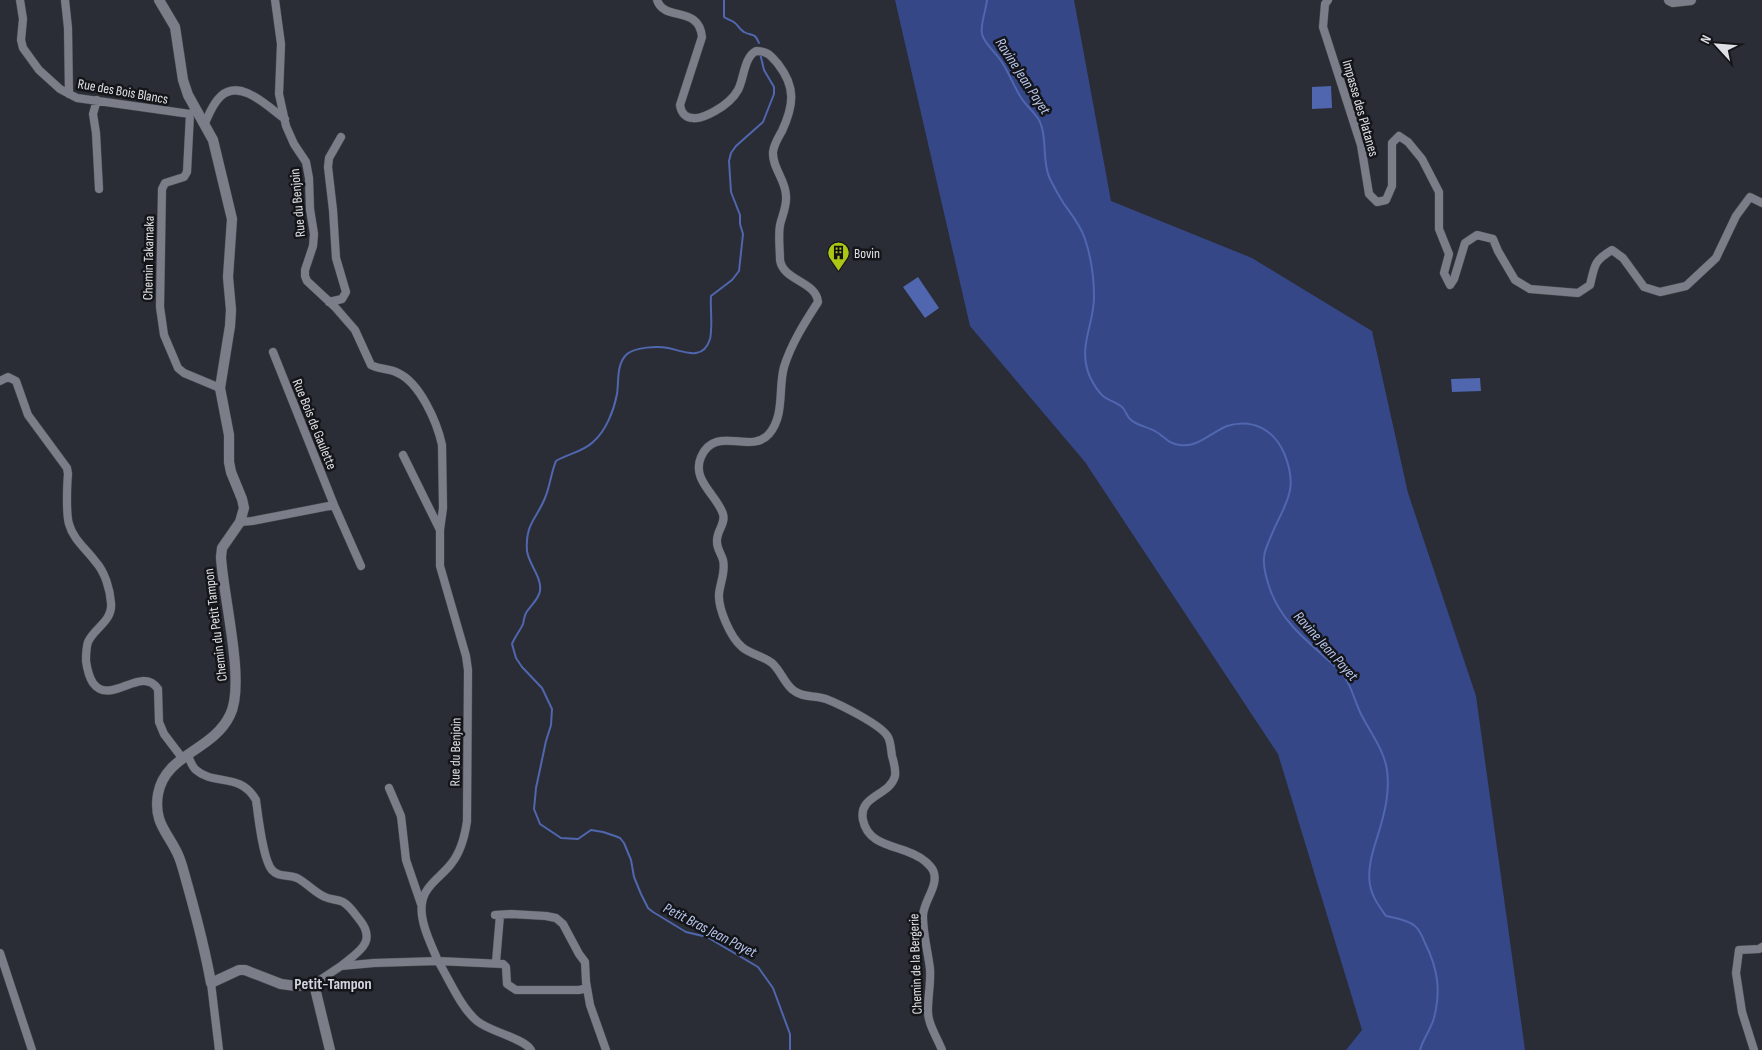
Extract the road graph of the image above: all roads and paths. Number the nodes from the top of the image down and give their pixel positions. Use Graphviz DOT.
graph roads {
  1 [pos="20,0"];
  2 [pos="66,0"];
  3 [pos="159,0"];
  4 [pos="275,0"];
  5 [pos="657,0"];
  6 [pos="1328,0"];
  7 [pos="1669,0"];
  8 [pos="1691,0"];
  9 [pos="69,94"];
  10 [pos="97,100"];
  11 [pos="193,112"];
  12 [pos="285,119"];
  13 [pos="205,123"];
  14 [pos="341,138"];
  15 [pos="99,189"];
  16 [pos="1762,203"];
  17 [pos="329,302"];
  18 [pos="273,352"];
  19 [pos="0,381"];
  20 [pos="220,388"];
  21 [pos="403,456"];
  22 [pos="334,505"];
  23 [pos="240,522"];
  24 [pos="440,530"];
  25 [pos="361,566"];
  26 [pos="185,757"];
  27 [pos="389,788"];
  28 [pos="421,904"];
  29 [pos="1762,947"];
  30 [pos="0,953"];
  31 [pos="438,961"];
  32 [pos="496,962"];
  33 [pos="341,966"];
  34 [pos="211,983"];
  35 [pos="314,984"];
  36 [pos="587,988"];
  37 [pos="32,1050"];
  38 [pos="219,1050"];
  39 [pos="330,1050"];
  40 [pos="532,1050"];
  41 [pos="606,1050"];
  42 [pos="942,1050"];
  43 [pos="1754,1050"];
  1 -- 9 [label="street, Rue des Bois Blancs"];
  2 -- 9 [label="street"];
  3 -- 11 [label="street"];
  4 -- 12 [label="street, Rue du Benjoin"];
  5 -- 42 [label="street, Chemin de la Bergerie"];
  6 -- 16 [label="street, Impasse des Platanes"];
  7 -- 8 [label="street"];
  9 -- 10 [label="street, Rue des Bois Blancs"];
  10 -- 11 [label="street, Rue des Bois Blancs"];
  10 -- 15 [label="street"];
  11 -- 13 [label="street"];
  11 -- 20 [label="street, Chemin Takamaka"];
  12 -- 13 [label="street"];
  12 -- 17 [label="street, Rue du Benjoin"];
  13 -- 20 [label="street"];
  14 -- 17 [label="street"];
  17 -- 24 [label="street, Rue du Benjoin"];
  18 -- 22 [label="street, Rue Bois de Gaulette"];
  19 -- 26 [label="street"];
  20 -- 23 [label="street"];
  21 -- 24 [label="street, Rue du Benjoin"];
  22 -- 23 [label="street"];
  22 -- 25 [label="street, Rue Bois de Gaulette"];
  23 -- 26 [label="street, Chemin du Petit Tampon"];
  24 -- 28 [label="street, Rue du Benjoin"];
  26 -- 33 [label="street"];
  26 -- 34 [label="street, Chemin du Petit Tampon"];
  27 -- 28 [label="street"];
  28 -- 31 [label="street"];
  29 -- 43 [label="street"];
  30 -- 37 [label="street"];
  31 -- 32 [label="street"];
  31 -- 33 [label="street"];
  31 -- 40 [label="street"];
  32 -- 36 [label="street"];
  32 -- 36 [label="street"];
  33 -- 35 [label="street"];
  34 -- 35 [label="street"];
  34 -- 38 [label="street, Chemin du Petit Tampon"];
  35 -- 39 [label="street"];
  36 -- 41 [label="street"];
}
